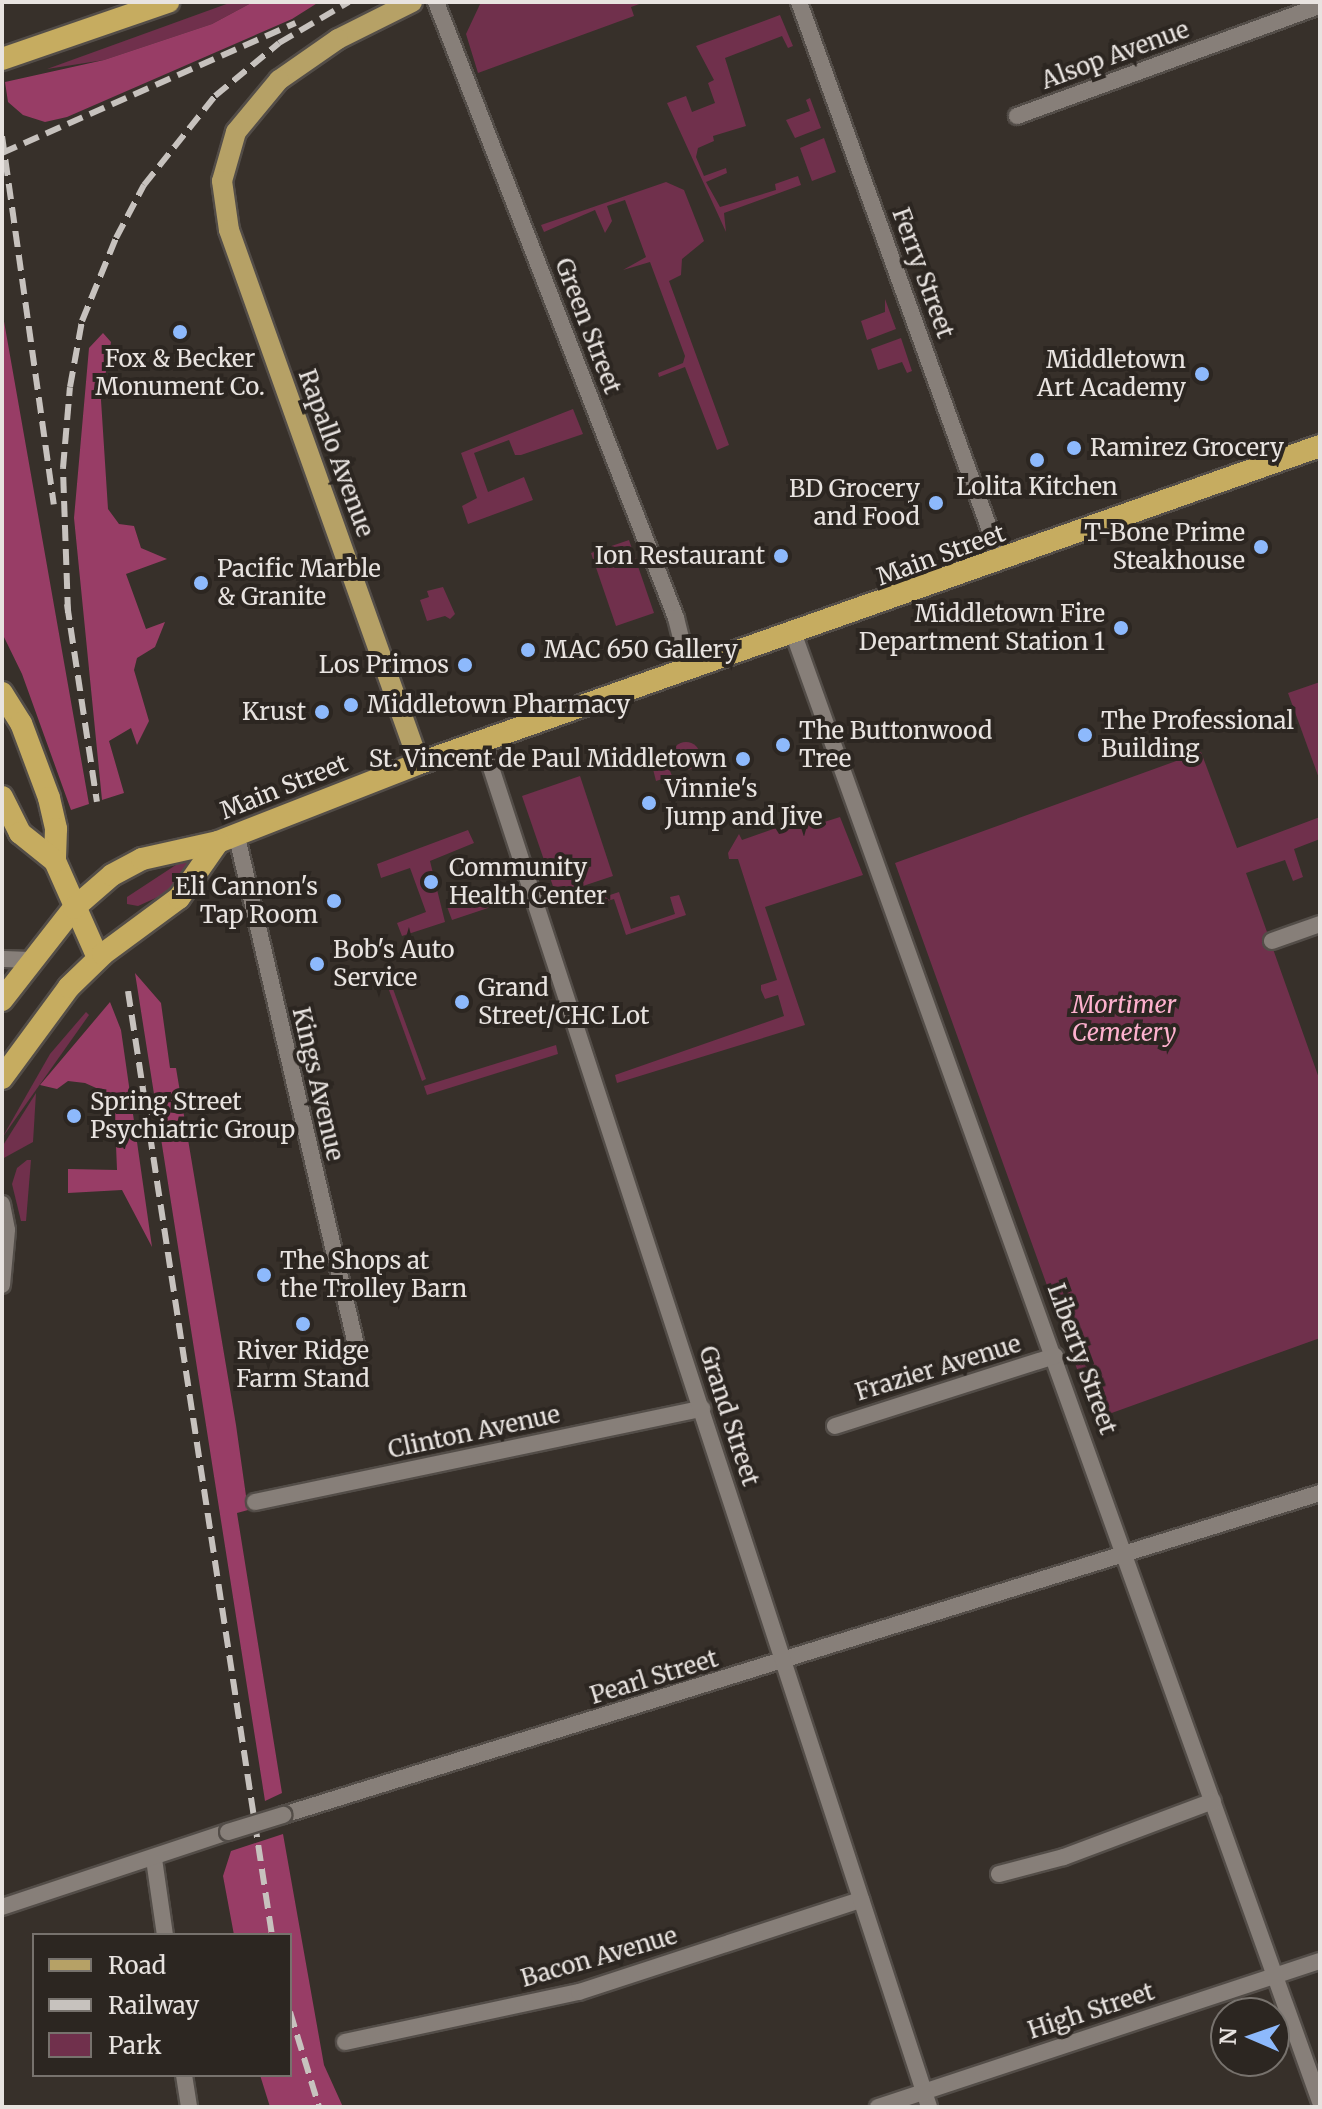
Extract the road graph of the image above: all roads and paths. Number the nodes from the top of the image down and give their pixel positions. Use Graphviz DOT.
graph roads {
  1 [pos="168,2"];
  2 [pos="412,2"];
  3 [pos="436,2"];
  4 [pos="799,2"];
  5 [pos="1320,6"];
  6 [pos="2,59"];
  7 [pos="1017,116"];
  8 [pos="1320,446"];
  9 [pos="1001,561"];
  10 [pos="794,635"];
  11 [pos="689,670"];
  12 [pos="2,693"];
  13 [pos="482,740"];
  14 [pos="419,763"];
  15 [pos="2,797"];
  16 [pos="227,837"];
  17 [pos="55,861"];
  18 [pos="74,908"];
  19 [pos="1320,924"];
  20 [pos="1272,941"];
  21 [pos="100,956"];
  22 [pos="2,959"];
  23 [pos="28,960"];
  24 [pos="2,1000"];
  25 [pos="2,1078"];
  26 [pos="2,1204"];
  27 [pos="3,1250"];
  28 [pos="2,1285"];
  29 [pos="356,1345"];
  30 [pos="1055,1356"];
  31 [pos="702,1409"];
  32 [pos="835,1426"];
  33 [pos="1320,1493"];
  34 [pos="255,1502"];
  35 [pos="1127,1555"];
  36 [pos="785,1662"];
  37 [pos="1213,1801"];
  38 [pos="154,1859"];
  39 [pos="999,1874"];
  40 [pos="861,1900"];
  41 [pos="2,1907"];
  42 [pos="165,1933"];
  43 [pos="1320,1961"];
  44 [pos="1275,1975"];
  45 [pos="345,2042"];
  46 [pos="184,2077"];
  47 [pos="927,2099"];
  48 [pos="1320,2102"];
  49 [pos="189,2107"];
  50 [pos="878,2107"];
  1 -- 6 [label="highway"];
  2 -- 14 [label="main road, Rapallo Avenue"];
  3 -- 11 [label="street, Green Street"];
  4 -- 9 [label="street, Ferry Street"];
  5 -- 7 [label="street, Alsop Avenue"];
  8 -- 9 [label="highway, Main Street"];
  9 -- 10 [label="highway, Main Street"];
  10 -- 11 [label="highway, Main Street"];
  10 -- 30 [label="street, Liberty Street"];
  11 -- 13 [label="highway, Main Street"];
  12 -- 17 [label="highway"];
  13 -- 14 [label="highway, Main Street"];
  13 -- 31 [label="street, Grand Street"];
  14 -- 16 [label="highway, Main Street"];
  15 -- 17 [label="highway"];
  16 -- 18 [label="highway, Main Street"];
  16 -- 21 [label="highway, Main Street"];
  16 -- 29 [label="street, Kings Avenue"];
  17 -- 18 [label="highway"];
  18 -- 21 [label="highway"];
  18 -- 23 [label="highway, Main Street"];
  19 -- 20 [label="street"];
  21 -- 25 [label="highway, Main Street"];
  22 -- 23 [label="street"];
  23 -- 24 [label="highway, Main Street"];
  26 -- 27 [label="street"];
  27 -- 28 [label="street"];
  30 -- 32 [label="street, Frazier Avenue"];
  30 -- 35 [label="street, Liberty Street"];
  31 -- 34 [label="street, Clinton Avenue"];
  31 -- 36 [label="street, Grand Street"];
  33 -- 35 [label="street, Pearl Street"];
  35 -- 36 [label="street, Pearl Street"];
  35 -- 37 [label="street, Liberty Street"];
  36 -- 38 [label="street, Pearl Street, bridge"];
  36 -- 40 [label="street, Grand Street"];
  37 -- 39 [label="street"];
  37 -- 44 [label="street, Liberty Street"];
  38 -- 41 [label="street, Pearl Street"];
  38 -- 42 [label="street"];
  40 -- 45 [label="street, Bacon Avenue"];
  40 -- 47 [label="street, Grand Street"];
  43 -- 44 [label="street, High Street"];
  44 -- 47 [label="street, High Street"];
  44 -- 48 [label="street, Liberty Street"];
  46 -- 49 [label="street"];
  47 -- 50 [label="street, High Street"];
}
